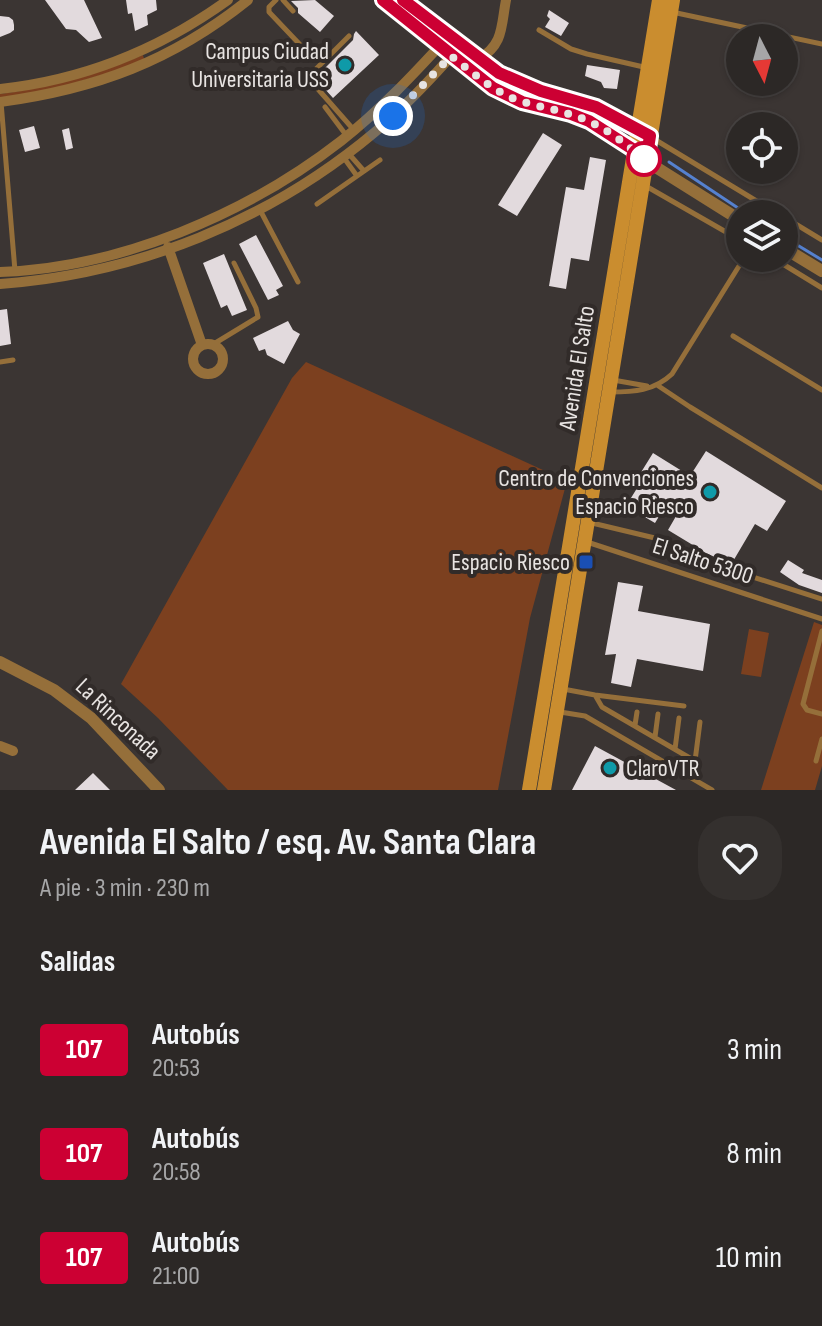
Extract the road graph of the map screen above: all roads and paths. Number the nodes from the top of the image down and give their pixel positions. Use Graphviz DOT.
graph roads {
  1 [pos="228,0"];
  2 [pos="248,0"];
  3 [pos="276,0"];
  4 [pos="283,0"];
  5 [pos="383,0"];
  6 [pos="403,0"];
  7 [pos="506,0"];
  8 [pos="659,0"];
  9 [pos="672,6"];
  10 [pos="293,11"];
  11 [pos="539,30"];
  12 [pos="449,35"];
  13 [pos="349,36"];
  14 [pos="822,44"];
  15 [pos="157,45"];
  16 [pos="461,45"];
  17 [pos="439,46"];
  18 [pos="144,51"];
  19 [pos="307,52"];
  20 [pos="163,56"];
  21 [pos="451,56"];
  22 [pos="479,59"];
  23 [pos="150,62"];
  24 [pos="649,68"];
  25 [pos="0,89"];
  26 [pos="0,102"];
  27 [pos="325,107"];
  28 [pos="644,133"];
  29 [pos="347,135"];
  30 [pos="331,148"];
  31 [pos="634,150"];
  32 [pos="346,155"];
  33 [pos="380,160"];
  34 [pos="646,161"];
  35 [pos="364,171"];
  36 [pos="357,176"];
  37 [pos="642,184"];
  38 [pos="755,200"];
  39 [pos="317,204"];
  40 [pos="260,209"];
  41 [pos="726,211"];
  42 [pos="798,225"];
  43 [pos="726,232"];
  44 [pos="165,237"];
  45 [pos="822,240"];
  46 [pos="169,250"];
  47 [pos="798,256"];
  48 [pos="234,263"];
  49 [pos="15,271"];
  50 [pos="822,271"];
  51 [pos="0,272"];
  52 [pos="735,272"];
  53 [pos="796,272"];
  54 [pos="298,282"];
  55 [pos="0,284"];
  56 [pos="822,288"];
  57 [pos="733,336"];
  58 [pos="207,345"];
  59 [pos="13,360"];
  60 [pos="0,362"];
  61 [pos="610,386"];
  62 [pos="654,386"];
  63 [pos="822,390"];
  64 [pos="822,488"];
  65 [pos="581,521"];
  66 [pos="578,539"];
  67 [pos="822,599"];
  68 [pos="822,619"];
  69 [pos="822,631"];
  70 [pos="0,662"];
  71 [pos="554,687"];
  72 [pos="595,695"];
  73 [pos="684,706"];
  74 [pos="550,710"];
  75 [pos="637,712"];
  76 [pos="658,714"];
  77 [pos="822,714"];
  78 [pos="679,718"];
  79 [pos="700,722"];
  80 [pos="635,725"];
  81 [pos="655,737"];
  82 [pos="822,739"];
  83 [pos="0,746"];
  84 [pos="675,749"];
  85 [pos="13,751"];
  86 [pos="816,761"];
  87 [pos="159,790"];
  88 [pos="529,790"];
  89 [pos="544,790"];
  90 [pos="712,790"];
  1 -- 15 [label="street"];
  2 -- 20 [label="street"];
  3 -- 19 [label="lane"];
  4 -- 10 [label="lane"];
  5 -- 17 [label="street"];
  6 -- 12 [label="street"];
  7 -- 22 [label="street"];
  8 -- 24 [label="main road, Avenida El Salto"];
  9 -- 14 [label="lane"];
  9 -- 28 [label="main road, Avenida El Salto"];
  11 -- 24 [label="lane"];
  12 -- 16 [label="street"];
  12 -- 17 [label="street"];
  13 -- 29 [label="lane"];
  15 -- 18 [label="street"];
  15 -- 20 [label="street"];
  16 -- 21 [label="street"];
  16 -- 22 [label="street"];
  17 -- 21 [label="street"];
  17 -- 29 [label="street"];
  18 -- 23 [label="street"];
  18 -- 25 [label="street"];
  20 -- 23 [label="street"];
  21 -- 31 [label="street"];
  21 -- 32 [label="street"];
  22 -- 28 [label="street"];
  23 -- 26 [label="street"];
  24 -- 28 [label="main road, Avenida El Salto"];
  26 -- 49 [label="lane"];
  27 -- 29 [label="lane"];
  28 -- 31 [label="main road, Avenida El Salto"];
  28 -- 34 [label="main road, Avenida El Salto"];
  28 -- 38 [label="lane"];
  29 -- 30 [label="street"];
  29 -- 32 [label="street"];
  30 -- 32 [label="street"];
  30 -- 44 [label="street"];
  31 -- 34 [label="street"];
  31 -- 65 [label="main road, Avenida El Salto"];
  32 -- 35 [label="lane"];
  32 -- 36 [label="lane"];
  32 -- 40 [label="street"];
  33 -- 35 [label="lane"];
  34 -- 37 [label="main road, Avenida El Salto"];
  34 -- 41 [label="street"];
  35 -- 36 [label="lane"];
  36 -- 39 [label="lane"];
  37 -- 43 [label="lane"];
  37 -- 61 [label="main road, Avenida El Salto"];
  40 -- 46 [label="street"];
  40 -- 54 [label="lane"];
  42 -- 45 [label="lane"];
  44 -- 46 [label="street"];
  44 -- 49 [label="street"];
  46 -- 55 [label="street"];
  46 -- 58 [label="street"];
  47 -- 50 [label="street"];
  48 -- 58 [label="lane"];
  49 -- 51 [label="street"];
  52 -- 62 [label="lane"];
  53 -- 56 [label="lane"];
  57 -- 63 [label="lane"];
  59 -- 60 [label="lane"];
  61 -- 62 [label="lane"];
  61 -- 62 [label="lane"];
  61 -- 65 [label="main road, Avenida El Salto"];
  62 -- 64 [label="lane"];
  65 -- 66 [label="main road, Avenida El Salto"];
  65 -- 67 [label="lane"];
  66 -- 68 [label="lane, El Salto 5300"];
  66 -- 71 [label="main road, Avenida El Salto"];
  69 -- 77 [label="lane"];
  70 -- 87 [label="street, La Rinconada"];
  71 -- 72 [label="lane"];
  71 -- 74 [label="main road, Avenida El Salto"];
  72 -- 73 [label="lane"];
  72 -- 80 [label="lane"];
  74 -- 88 [label="main road, Avenida El Salto"];
  74 -- 89 [label="main road, Avenida El Salto"];
  74 -- 90 [label="lane"];
  75 -- 80 [label="lane"];
  76 -- 81 [label="lane"];
  78 -- 84 [label="lane"];
  79 -- 84 [label="lane"];
  80 -- 81 [label="lane"];
  81 -- 84 [label="lane"];
  82 -- 86 [label="lane"];
  83 -- 85 [label="street"];
}
